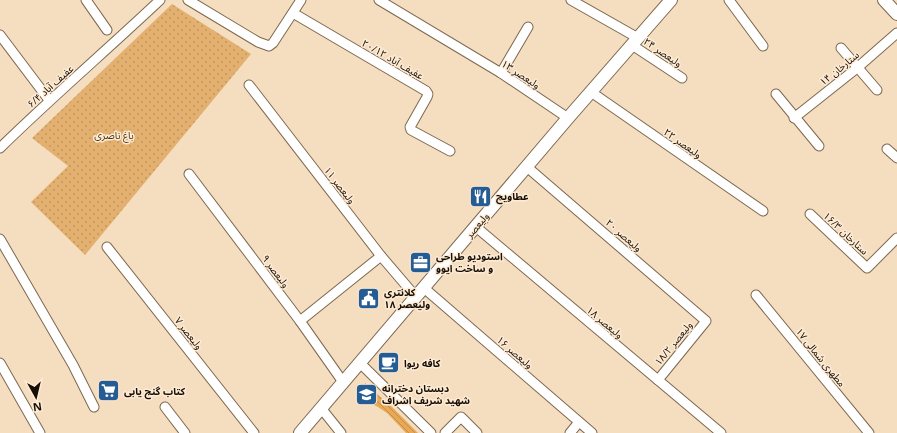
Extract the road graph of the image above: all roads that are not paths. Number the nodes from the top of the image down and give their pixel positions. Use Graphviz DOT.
graph roads {
  1 [pos="86,0"];
  2 [pos="160,0"];
  3 [pos="188,0"];
  4 [pos="301,0"];
  5 [pos="379,0"];
  6 [pos="571,0"];
  7 [pos="671,0"];
  8 [pos="729,0"];
  9 [pos="884,0"];
  10 [pos="293,13"];
  11 [pos="897,14"];
  12 [pos="528,27"];
  13 [pos="107,30"];
  14 [pos="897,33"];
  15 [pos="0,35"];
  16 [pos="635,41"];
  17 [pos="763,46"];
  18 [pos="841,48"];
  19 [pos="857,68"];
  20 [pos="501,73"];
  21 [pos="682,78"];
  22 [pos="249,85"];
  23 [pos="877,90"];
  24 [pos="591,92"];
  25 [pos="776,94"];
  26 [pos="49,100"];
  27 [pos="568,118"];
  28 [pos="794,118"];
  29 [pos="819,146"];
  30 [pos="0,148"];
  31 [pos="887,149"];
  32 [pos="450,151"];
  33 [pos="897,158"];
  34 [pos="527,167"];
  35 [pos="189,174"];
  36 [pos="763,211"];
  37 [pos="810,214"];
  38 [pos="476,227"];
  39 [pos="897,238"];
  40 [pos="0,239"];
  41 [pos="107,247"];
  42 [pos="381,256"];
  43 [pos="420,292"];
  44 [pos="756,295"];
  45 [pos="300,321"];
  46 [pos="706,321"];
  47 [pos="0,363"];
  48 [pos="360,363"];
  49 [pos="658,380"];
  50 [pos="343,382"];
  51 [pos="94,407"];
  52 [pos="166,407"];
  53 [pos="321,408"];
  54 [pos="579,422"];
  55 [pos="40,433"];
  56 [pos="185,433"];
  57 [pos="254,433"];
  58 [pos="300,433"];
  59 [pos="341,433"];
  60 [pos="431,433"];
  61 [pos="445,433"];
  62 [pos="477,433"];
  63 [pos="570,433"];
  64 [pos="592,433"];
  65 [pos="721,433"];
  66 [pos="869,433"];
  1 -- 13 [label="street"];
  2 -- 26 [label="street, عفیف آباد ۶/۴"];
  3 -- 10 [label="street"];
  4 -- 10 [label="street"];
  5 -- 20 [label="street, ۱۳ ولیعصر"];
  6 -- 16 [label="street, ۲۴ ولیعصر"];
  7 -- 16 [label="main road, ولیعصر"];
  8 -- 17 [label="street"];
  9 -- 11 [label="main road"];
  10 -- 32 [label="street, عفیف آباد ۲۰/۱۲"];
  12 -- 20 [label="street"];
  14 -- 19 [label="street, ۱۴ ستارخان"];
  15 -- 26 [label="street"];
  16 -- 21 [label="street, ۲۴ ولیعصر"];
  16 -- 24 [label="main road, ولیعصر"];
  18 -- 19 [label="street"];
  19 -- 23 [label="street"];
  19 -- 28 [label="street, ۱۴ ستارخان"];
  20 -- 27 [label="street, ۱۳ ولیعصر"];
  22 -- 42 [label="street, ۱۱ ولیعصر"];
  24 -- 27 [label="main road, ولیعصر"];
  24 -- 36 [label="street, ۲۲ ولیعصر"];
  25 -- 28 [label="street"];
  26 -- 30 [label="street, عفیف آباد ۶/۴"];
  27 -- 34 [label="main road, ولیعصر"];
  28 -- 29 [label="street"];
  31 -- 33 [label="street"];
  34 -- 38 [label="main road, ولیعصر"];
  34 -- 46 [label="street, ۲۰ ولیعصر"];
  35 -- 45 [label="street, ۹ ولیعصر"];
  37 -- 39 [label="street, ۱۶/۳ ستارخان"];
  38 -- 43 [label="main road, ولیعصر"];
  38 -- 49 [label="street, ۱۸ ولیعصر"];
  40 -- 51 [label="street"];
  41 -- 57 [label="street, ۷ ولیعصر"];
  42 -- 43 [label="street, ۱۱ ولیعصر"];
  42 -- 45 [label="street"];
  43 -- 48 [label="main road, ولیعصر"];
  43 -- 54 [label="street, ۱۶ ولیعصر"];
  44 -- 66 [label="street, ۱۷ مطهری شمالی"];
  45 -- 50 [label="street, ۹ ولیعصر"];
  46 -- 49 [label="street, ۱۸/۲ ولیعصر"];
  47 -- 55 [label="street"];
  48 -- 50 [label="main road, ولیعصر"];
  48 -- 60 [label="street"];
  49 -- 65 [label="street, ۱۸ ولیعصر"];
  50 -- 53 [label="main road, ولیعصر"];
  52 -- 56 [label="street"];
  53 -- 58 [label="main road, ولیعصر"];
  53 -- 59 [label="street"];
  54 -- 63 [label="street"];
  54 -- 64 [label="street, ۱۶ ولیعصر"];
  61 -- 62 [label="street"];
}
